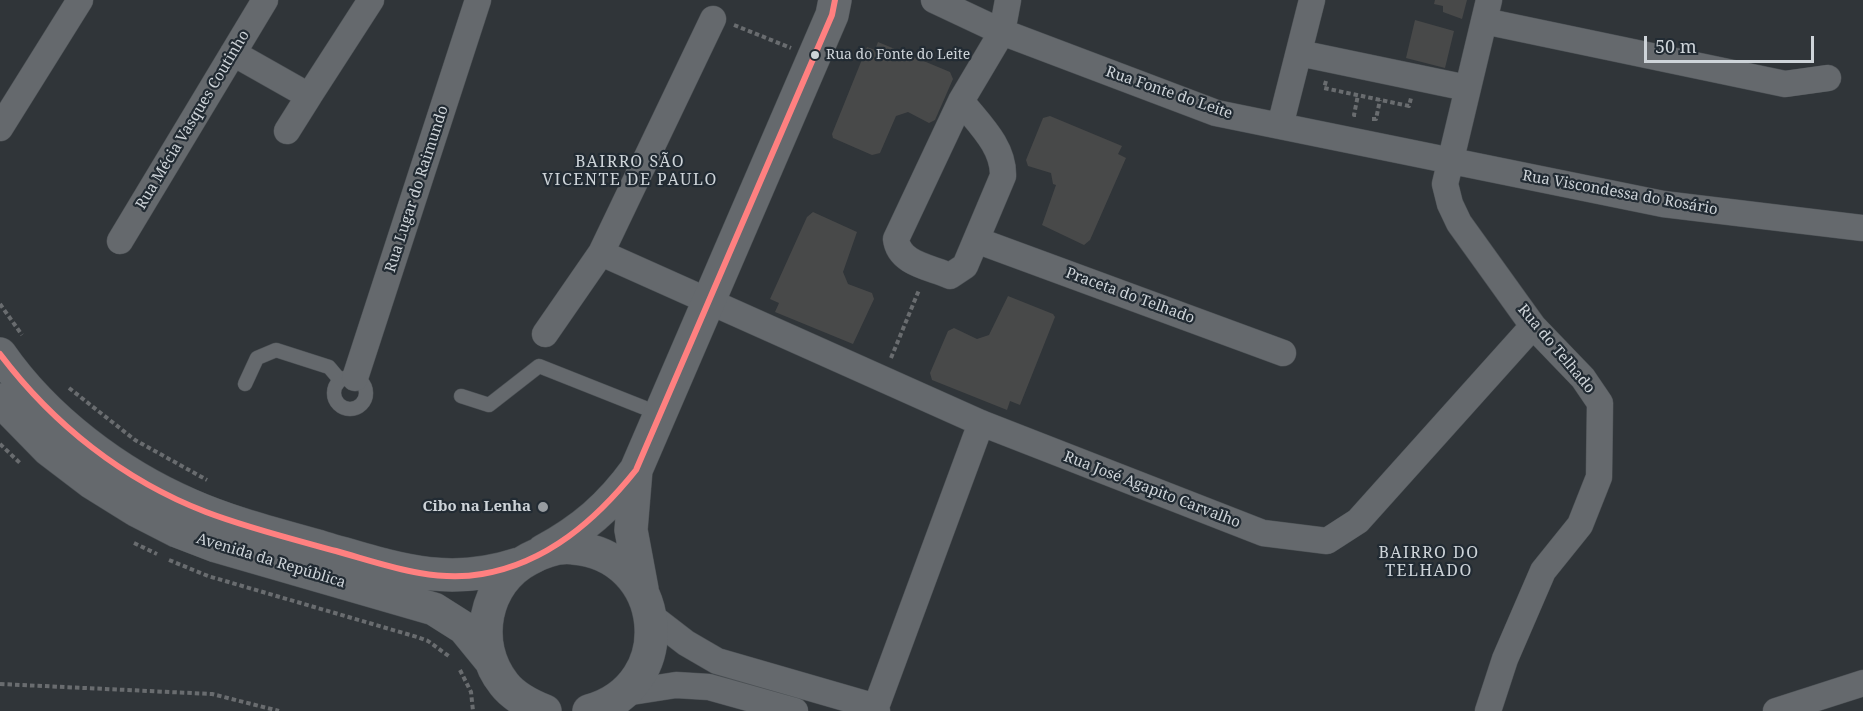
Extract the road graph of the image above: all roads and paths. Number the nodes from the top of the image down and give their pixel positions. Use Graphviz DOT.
graph roads {
  1 [pos="80,0"];
  2 [pos="265,0"];
  3 [pos="371,0"];
  4 [pos="478,0"];
  5 [pos="934,0"];
  6 [pos="1008,0"];
  7 [pos="1312,0"];
  8 [pos="839,5"];
  9 [pos="1486,10"];
  10 [pos="713,19"];
  11 [pos="1002,32"];
  12 [pos="797,38"];
  13 [pos="233,53"];
  14 [pos="1299,53"];
  15 [pos="1828,78"];
  16 [pos="1467,88"];
  17 [pos="309,96"];
  18 [pos="1358,96"];
  19 [pos="1380,100"];
  20 [pos="961,101"];
  21 [pos="1354,115"];
  22 [pos="1376,119"];
  23 [pos="1280,126"];
  24 [pos="0,128"];
  25 [pos="287,131"];
  26 [pos="1449,161"];
  27 [pos="1863,228"];
  28 [pos="976,240"];
  29 [pos="120,241"];
  30 [pos="601,253"];
  31 [pos="928,267"];
  32 [pos="707,302"];
  33 [pos="0,304"];
  34 [pos="1533,326"];
  35 [pos="545,334"];
  36 [pos="14,349"];
  37 [pos="1283,353"];
  38 [pos="348,379"];
  39 [pos="883,379"];
  40 [pos="64,384"];
  41 [pos="245,384"];
  42 [pos="460,396"];
  43 [pos="0,400"];
  44 [pos="660,414"];
  45 [pos="981,423"];
  46 [pos="636,470"];
  47 [pos="217,484"];
  48 [pos="531,558"];
  49 [pos="646,603"];
  50 [pos="490,661"];
  51 [pos="1863,683"];
  52 [pos="0,684"];
  53 [pos="625,693"];
  54 [pos="877,709"];
  55 [pos="279,711"];
  56 [pos="545,711"];
  57 [pos="589,711"];
  58 [pos="795,711"];
  59 [pos="1488,711"];
  60 [pos="1776,711"];
  1 -- 24 [label="street"];
  2 -- 13 [label="street, Rua Mécia Vasques Coutinho"];
  3 -- 17 [label="street"];
  4 -- 38 [label="street, Rua Lugar do Raimundo"];
  5 -- 11 [label="street, Rua Fonte do Leite"];
  6 -- 11 [label="street"];
  7 -- 14 [label="street"];
  8 -- 32 [label="street"];
  9 -- 15 [label="street"];
  9 -- 16 [label="street, Rua do Telhado"];
  10 -- 12 [label="path"];
  10 -- 30 [label="street"];
  11 -- 20 [label="street"];
  11 -- 23 [label="street, Rua Fonte do Leite"];
  13 -- 17 [label="street"];
  13 -- 29 [label="street, Rua Mécia Vasques Coutinho"];
  14 -- 16 [label="street"];
  14 -- 23 [label="street"];
  16 -- 26 [label="street, Rua do Telhado"];
  17 -- 25 [label="street"];
  18 -- 21 [label="path"];
  19 -- 22 [label="path"];
  20 -- 28 [label="street"];
  20 -- 31 [label="street"];
  23 -- 26 [label="street, Rua Fonte do Leite"];
  26 -- 27 [label="street, Rua Viscondessa do Rosário"];
  26 -- 34 [label="street, Rua do Telhado"];
  28 -- 31 [label="street"];
  28 -- 37 [label="street, Praceta do Telhado"];
  30 -- 32 [label="street, Rua José Agapito Carvalho"];
  30 -- 35 [label="street"];
  31 -- 39 [label="path"];
  32 -- 39 [label="street, Rua José Agapito Carvalho"];
  32 -- 44 [label="street"];
  33 -- 36 [label="path"];
  34 -- 45 [label="street, Rua José Agapito Carvalho"];
  34 -- 59 [label="street, Rua do Telhado"];
  36 -- 48 [label="street, Avenida da República"];
  38 -- 41 [label="lane"];
  39 -- 45 [label="street, Rua José Agapito Carvalho"];
  40 -- 47 [label="path"];
  42 -- 44 [label="lane"];
  43 -- 50 [label="street, Avenida da República"];
  44 -- 46 [label="street"];
  45 -- 54 [label="street"];
  46 -- 48 [label="street"];
  46 -- 49 [label="street"];
  48 -- 49 [label="street"];
  48 -- 50 [label="street"];
  49 -- 53 [label="street"];
  49 -- 54 [label="street"];
  50 -- 56 [label="street, Avenida da República"];
  51 -- 60 [label="street"];
  52 -- 55 [label="path"];
  53 -- 57 [label="street"];
  53 -- 58 [label="street"];
}
